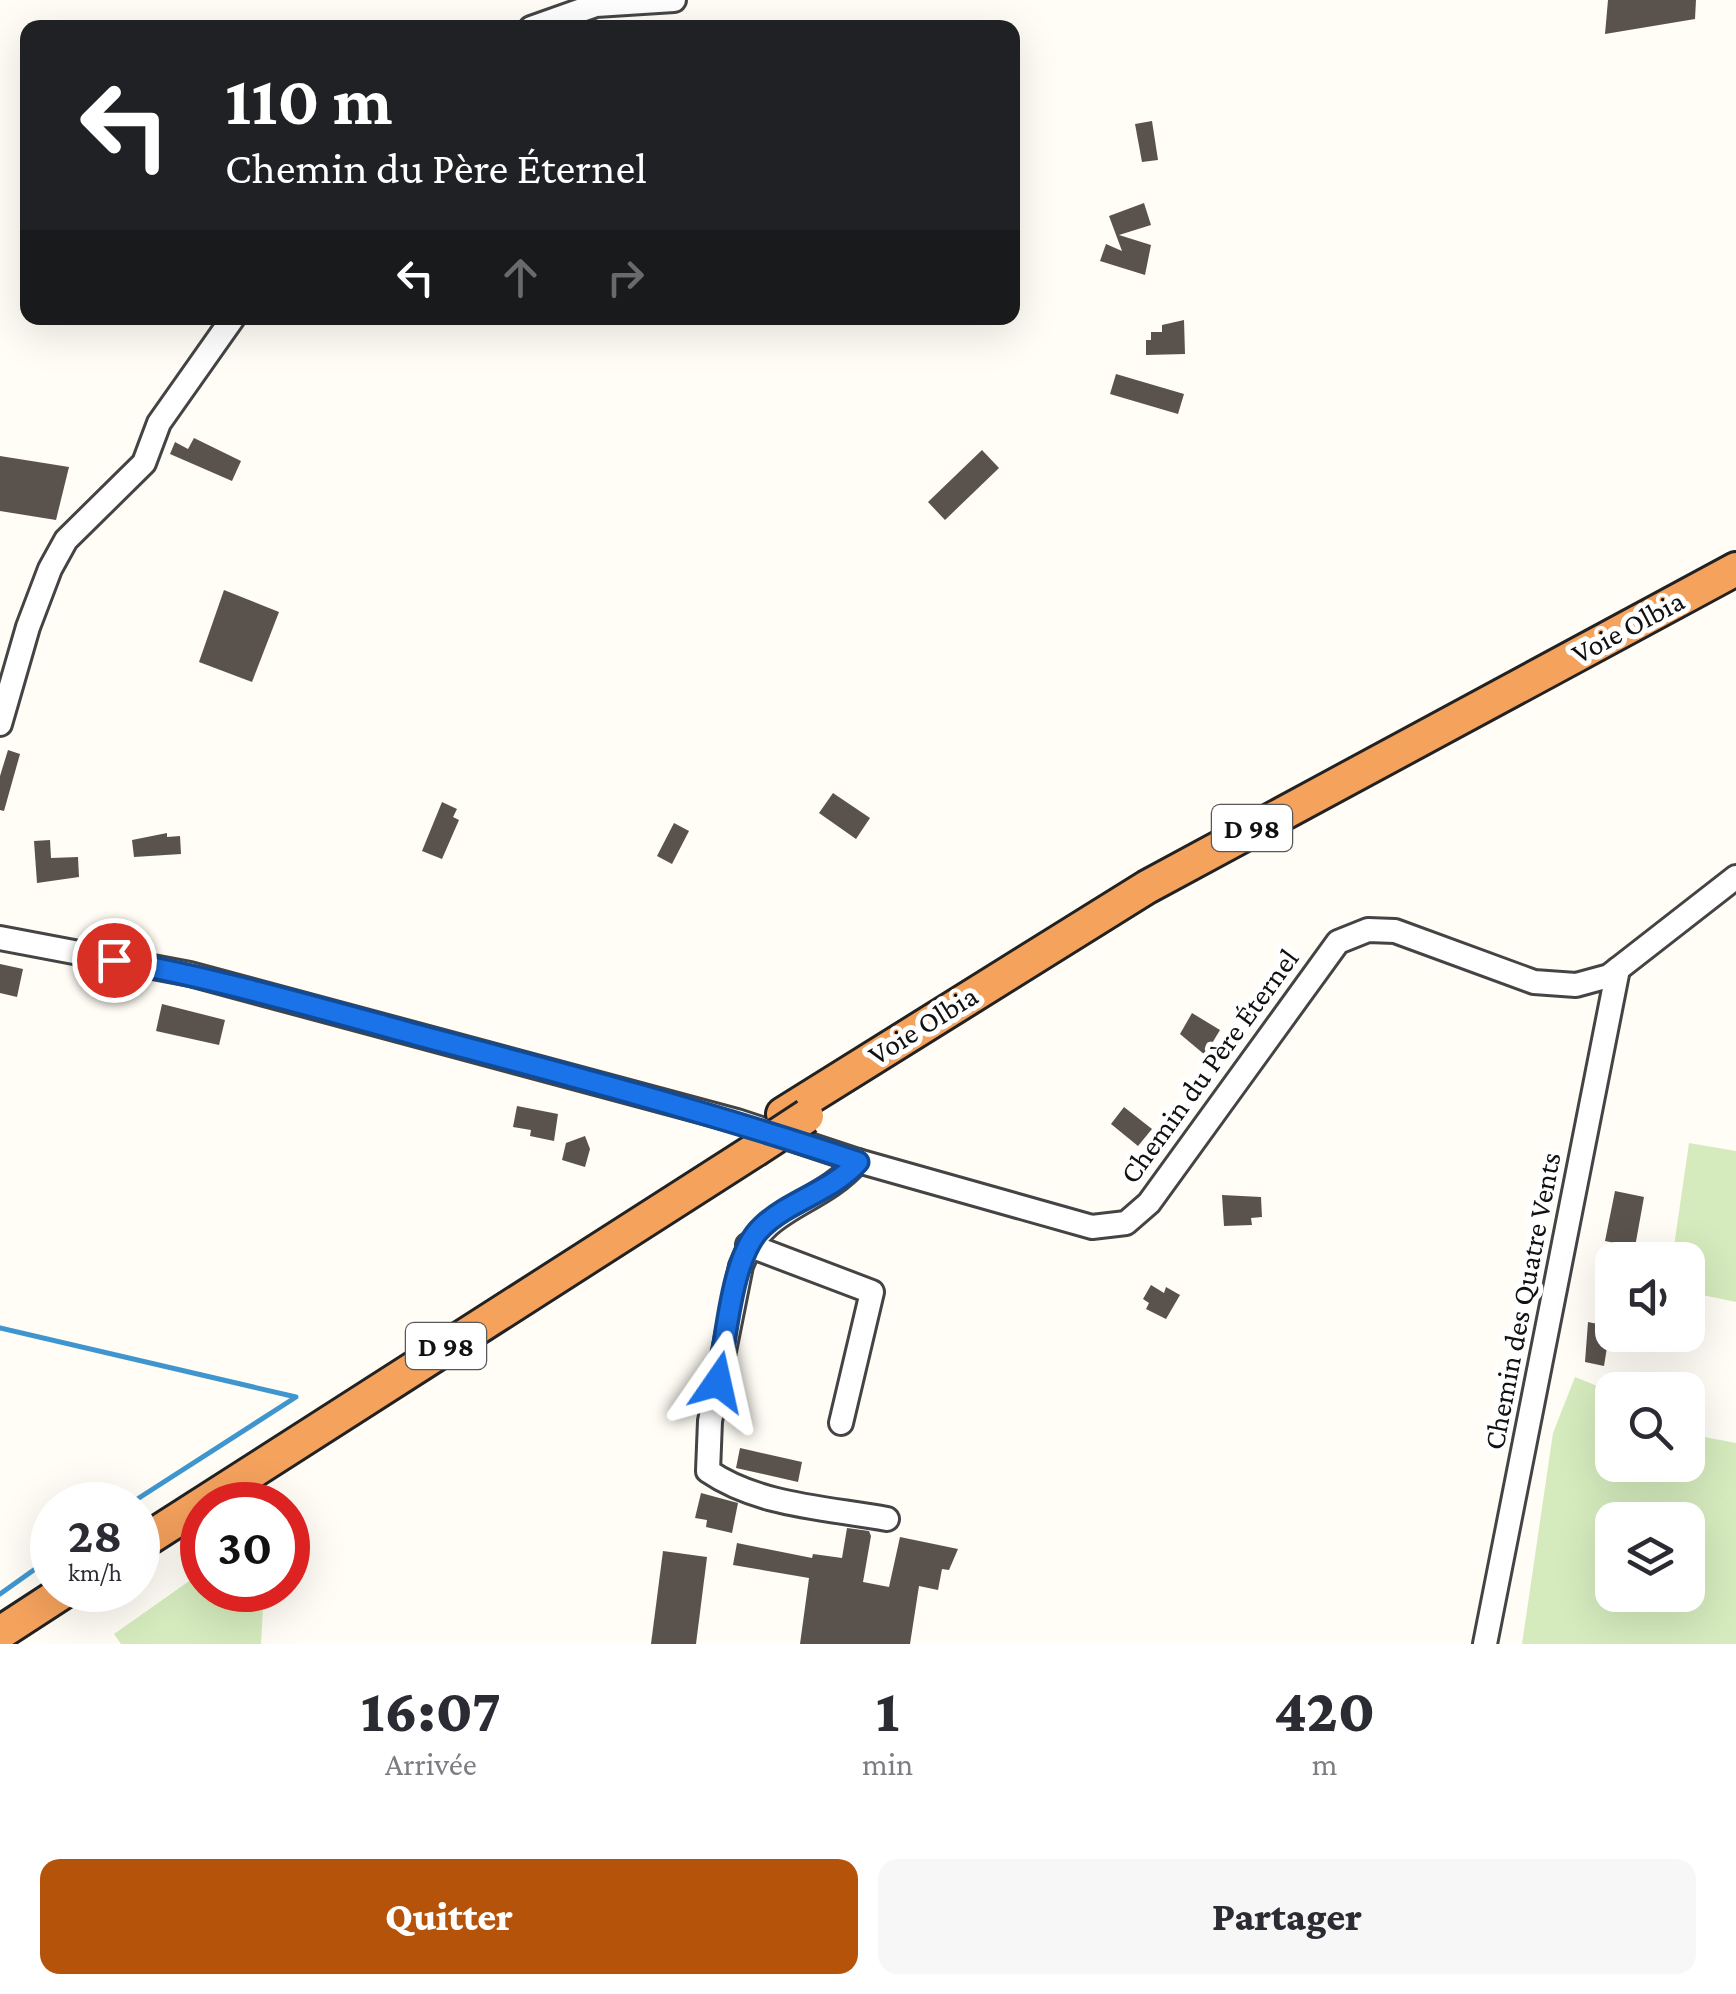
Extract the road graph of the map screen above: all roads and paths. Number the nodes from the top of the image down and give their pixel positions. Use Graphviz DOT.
graph roads {
  1 [pos="674,0"];
  2 [pos="554,20"];
  3 [pos="228,325"];
  4 [pos="1736,569"];
  5 [pos="1736,590"];
  6 [pos="0,724"];
  7 [pos="1736,877"];
  8 [pos="0,938"];
  9 [pos="1618,969"];
  10 [pos="795,1115"];
  11 [pos="750,1144"];
  12 [pos="858,1162"];
  13 [pos="748,1245"];
  14 [pos="840,1423"];
  15 [pos="160,1513"];
  16 [pos="887,1519"];
  17 [pos="160,1531"];
  18 [pos="30,1595"];
  19 [pos="32,1612"];
  20 [pos="0,1615"];
  21 [pos="0,1633"];
  22 [pos="1485,1644"];
  1 -- 2 [label="street"];
  3 -- 6 [label="street"];
  4 -- 10 [label="highway, Voie Olbia / D 98"];
  5 -- 10 [label="highway, Voie Olbia / D 98"];
  7 -- 9 [label="street, Chemin du Père Éternel"];
  8 -- 12 [label="street, Chemin du Père Éternel"];
  9 -- 12 [label="street, Chemin du Père Éternel"];
  9 -- 22 [label="street, Chemin des Quatre Vents"];
  10 -- 11 [label="highway, Voie Olbia / D 98, bridge"];
  11 -- 15 [label="highway, Voie Olbia / D 98"];
  11 -- 17 [label="highway, Voie Olbia / D 98"];
  12 -- 13 [label="street"];
  13 -- 14 [label="street"];
  13 -- 16 [label="street"];
  18 -- 20 [label="highway"];
  19 -- 21 [label="highway"];
}
